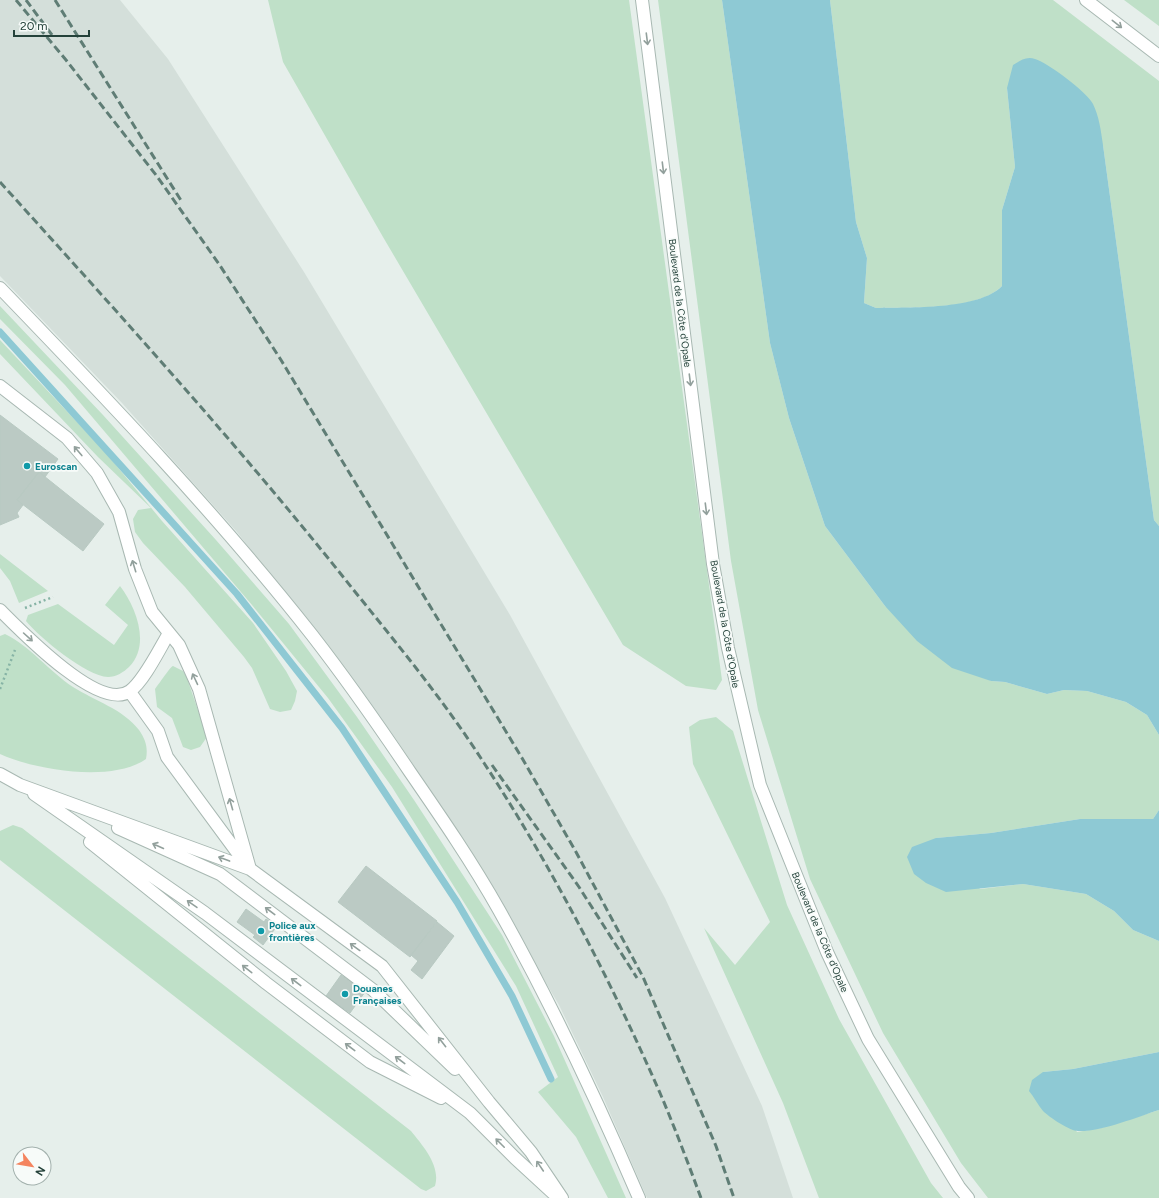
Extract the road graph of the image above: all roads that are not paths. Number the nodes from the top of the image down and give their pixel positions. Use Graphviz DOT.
graph roads {
  1 [pos="642,0"];
  2 [pos="1086,0"];
  3 [pos="1159,56"];
  4 [pos="0,288"];
  5 [pos="0,386"];
  6 [pos="0,610"];
  7 [pos="169,633"];
  8 [pos="130,692"];
  9 [pos="0,774"];
  10 [pos="20,784"];
  11 [pos="250,868"];
  12 [pos="489,1102"];
  13 [pos="470,1113"];
  14 [pos="561,1198"];
  15 [pos="639,1198"];
  16 [pos="968,1198"];
  1 -- 16 [label="lane, Boulevard de la Côte d'Opale, one-way"];
  2 -- 3 [label="lane, one-way"];
  4 -- 15 [label="lane"];
  7 -- 5 [label="lane, one-way"];
  6 -- 8 [label="lane, one-way"];
  7 -- 8 [label="lane"];
  11 -- 7 [label="lane, one-way"];
  8 -- 11 [label="lane"];
  9 -- 10 [label="lane"];
  11 -- 10 [label="lane, one-way"];
  12 -- 10 [label="lane, one-way"];
  13 -- 10 [label="lane, one-way"];
  13 -- 10 [label="lane, one-way"];
  12 -- 11 [label="lane, one-way"];
  14 -- 12 [label="lane, one-way"];
  14 -- 13 [label="lane, one-way"];
}
